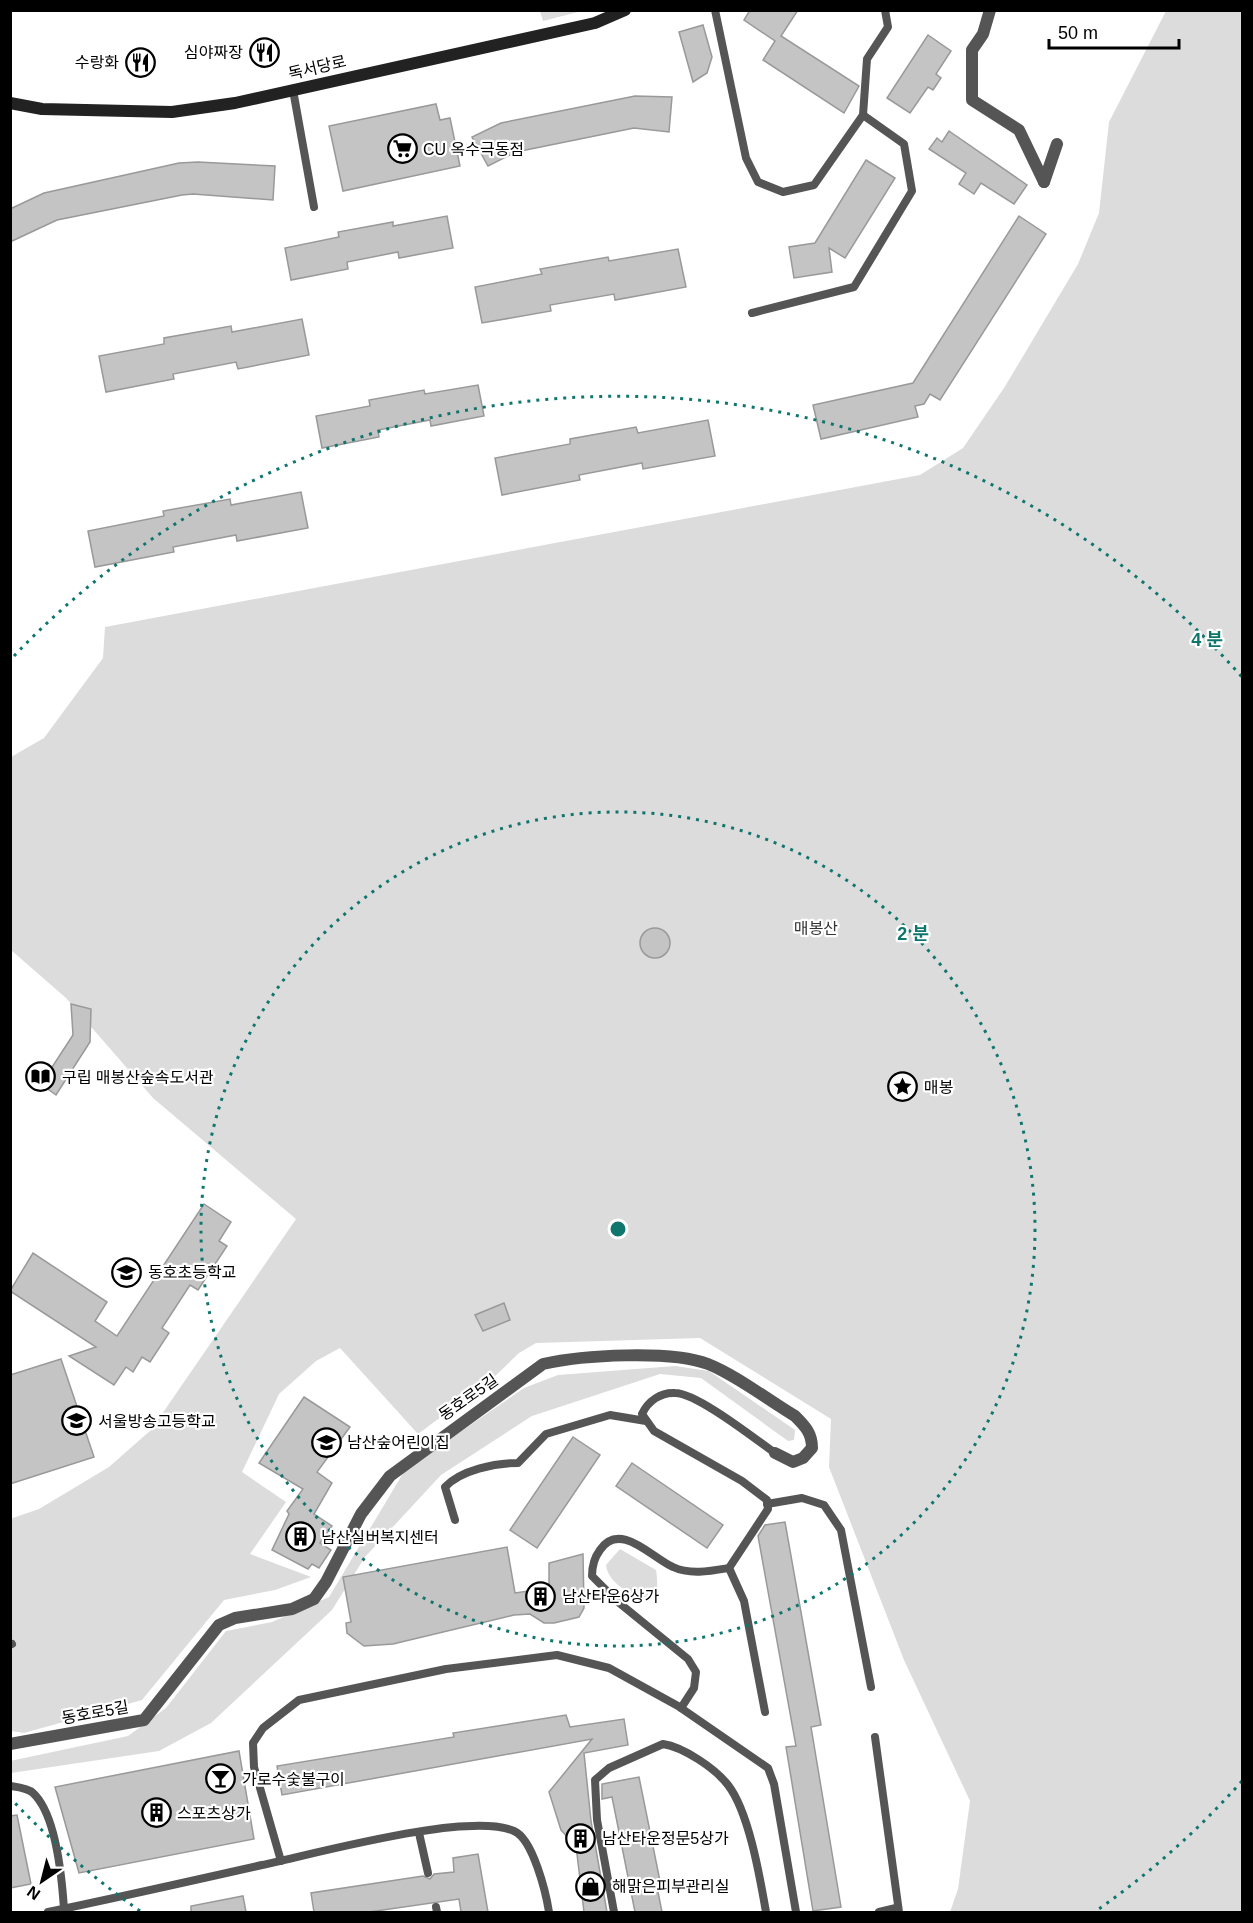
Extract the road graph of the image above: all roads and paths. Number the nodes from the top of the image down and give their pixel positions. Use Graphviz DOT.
graph roads {
  1 [pos="625,10"];
  2 [pos="715,10"];
  3 [pos="885,10"];
  4 [pos="990,10"];
  5 [pos="293,90"];
  6 [pos="10,103"];
  7 [pos="863,115"];
  8 [pos="1057,144"];
  9 [pos="314,207"];
  10 [pos="752,313"];
  11 [pos="646,1421"];
  12 [pos="775,1453"];
  13 [pos="767,1504"];
  14 [pos="455,1520"];
  15 [pos="729,1568"];
  16 [pos="870,1687"];
  17 [pos="681,1708"];
  18 [pos="765,1712"];
  19 [pos="874,1737"];
  20 [pos="10,1744"];
  21 [pos="10,1786"];
  22 [pos="418,1833"];
  23 [pos="281,1861"];
  24 [pos="428,1873"];
  25 [pos="64,1909"];
  26 [pos="897,1910"];
  27 [pos="48,1912"];
  28 [pos="549,1912"];
  29 [pos="614,1912"];
  30 [pos="766,1912"];
  31 [pos="796,1912"];
  32 [pos="879,1912"];
  1 -- 5 [label="main road, 독서당로"];
  2 -- 7 [label="lane"];
  3 -- 7 [label="lane"];
  4 -- 8 [label="street"];
  5 -- 6 [label="main road, 독서당로"];
  5 -- 9 [label="lane"];
  7 -- 10 [label="lane"];
  11 -- 12 [label="lane"];
  11 -- 13 [label="lane"];
  11 -- 14 [label="lane"];
  12 -- 20 [label="street, 동호로5길"];
  13 -- 15 [label="lane"];
  13 -- 16 [label="lane"];
  15 -- 17 [label="lane"];
  15 -- 18 [label="lane"];
  17 -- 23 [label="lane"];
  17 -- 31 [label="lane"];
  19 -- 26 [label="lane"];
  21 -- 25 [label="lane"];
  22 -- 23 [label="lane"];
  22 -- 24 [label="lane"];
  22 -- 28 [label="lane"];
  23 -- 25 [label="lane"];
  25 -- 27 [label="lane"];
  26 -- 32 [label="lane"];
  29 -- 30 [label="lane"];
}
